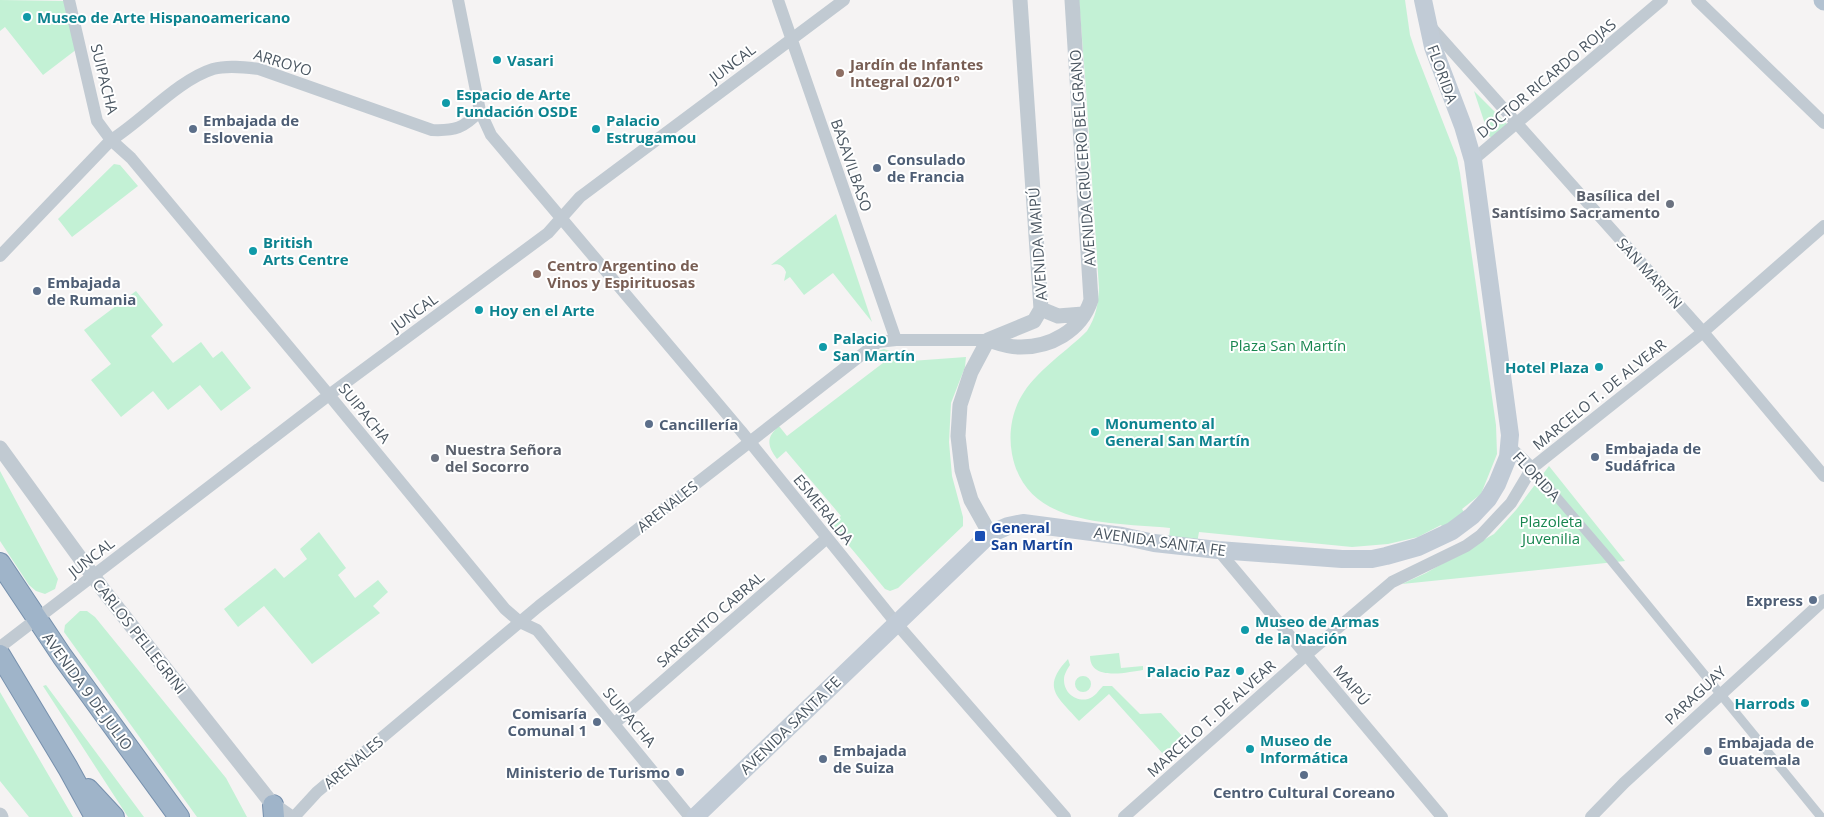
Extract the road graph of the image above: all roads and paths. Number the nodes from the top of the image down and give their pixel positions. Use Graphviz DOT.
graph roads {
  1 [pos="69,0"];
  2 [pos="458,0"];
  3 [pos="778,0"];
  4 [pos="844,0"];
  5 [pos="1020,0"];
  6 [pos="1072,0"];
  7 [pos="1423,0"];
  8 [pos="1662,0"];
  9 [pos="1697,0"];
  10 [pos="1427,22"];
  11 [pos="791,40"];
  12 [pos="480,111"];
  13 [pos="1518,123"];
  14 [pos="1824,123"];
  15 [pos="111,140"];
  16 [pos="1473,160"];
  17 [pos="560,218"];
  18 [pos="1824,226"];
  19 [pos="0,256"];
  20 [pos="1041,309"];
  21 [pos="1084,314"];
  22 [pos="1703,332"];
  23 [pos="896,340"];
  24 [pos="988,340"];
  25 [pos="329,395"];
  26 [pos="750,442"];
  27 [pos="1510,447"];
  28 [pos="0,448"];
  29 [pos="1532,468"];
  30 [pos="1824,476"];
  31 [pos="990,534"];
  32 [pos="827,538"];
  33 [pos="1218,550"];
  34 [pos="0,563"];
  35 [pos="93,576"];
  36 [pos="1824,600"];
  37 [pos="37,619"];
  38 [pos="520,622"];
  39 [pos="896,623"];
  40 [pos="0,647"];
  41 [pos="0,655"];
  42 [pos="1306,655"];
  43 [pos="1720,694"];
  44 [pos="615,723"];
  45 [pos="68,768"];
  46 [pos="274,811"];
  47 [pos="95,817"];
  48 [pos="114,817"];
  49 [pos="179,817"];
  50 [pos="290,817"];
  51 [pos="294,817"];
  52 [pos="690,817"];
  53 [pos="695,817"];
  54 [pos="1066,817"];
  55 [pos="1124,817"];
  56 [pos="1442,817"];
  57 [pos="1591,817"];
  58 [pos="1821,817"];
  1 -- 15 [label="street, SUIPACHA"];
  2 -- 12 [label="street"];
  3 -- 11 [label="street, BASAVILBASO"];
  4 -- 11 [label="street, JUNCAL"];
  5 -- 20 [label="street, AVENIDA MAIPÚ"];
  6 -- 21 [label="street, AVENIDA CRUCERO BELGRANO"];
  7 -- 10 [label="main road"];
  8 -- 13 [label="street, DOCTOR RICARDO ROJAS"];
  9 -- 14 [label="street"];
  10 -- 13 [label="street, SAN MARTÍN"];
  10 -- 16 [label="main road, FLORIDA"];
  11 -- 17 [label="street, JUNCAL"];
  11 -- 23 [label="street, BASAVILBASO"];
  12 -- 15 [label="street, ARROYO"];
  12 -- 17 [label="street"];
  13 -- 16 [label="street, DOCTOR RICARDO ROJAS"];
  13 -- 22 [label="street, SAN MARTÍN"];
  15 -- 19 [label="street, ARROYO"];
  15 -- 25 [label="street, SUIPACHA"];
  16 -- 27 [label="main road, FLORIDA"];
  17 -- 25 [label="street, JUNCAL"];
  17 -- 26 [label="street, ESMERALDA"];
  18 -- 22 [label="street, MARCELO T. DE ALVEAR"];
  20 -- 21 [label="street"];
  20 -- 24 [label="street, AVENIDA MAIPÚ"];
  21 -- 24 [label="street, ARENALES"];
  22 -- 29 [label="street, MARCELO T. DE ALVEAR"];
  22 -- 30 [label="street, SAN MARTÍN"];
  23 -- 24 [label="street, ARENALES"];
  23 -- 26 [label="street, ARENALES"];
  24 -- 31 [label="street"];
  25 -- 35 [label="street, JUNCAL"];
  25 -- 38 [label="street, SUIPACHA"];
  26 -- 32 [label="street, ESMERALDA"];
  26 -- 38 [label="street, ARENALES"];
  27 -- 29 [label="street, FLORIDA"];
  27 -- 33 [label="main road, AVENIDA SANTA FE"];
  28 -- 35 [label="street, CARLOS PELLEGRINI"];
  29 -- 42 [label="street, MARCELO T. DE ALVEAR"];
  29 -- 43 [label="street, FLORIDA"];
  31 -- 33 [label="main road, AVENIDA SANTA FE"];
  31 -- 39 [label="main road, AVENIDA SANTA FE"];
  32 -- 39 [label="street, ESMERALDA"];
  32 -- 44 [label="street, SARGENTO CABRAL"];
  33 -- 42 [label="street, MAIPÚ"];
  34 -- 37 [label="highway, AVENIDA 9 DE JULIO"];
  35 -- 37 [label="street, JUNCAL"];
  35 -- 46 [label="street, CARLOS PELLEGRINI"];
  36 -- 43 [label="street, PARAGUAY"];
  37 -- 40 [label="street, JUNCAL"];
  37 -- 49 [label="highway, AVENIDA 9 DE JULIO"];
  38 -- 44 [label="street, SUIPACHA"];
  38 -- 51 [label="street, ARENALES"];
  39 -- 53 [label="main road, AVENIDA SANTA FE"];
  39 -- 54 [label="street, ESMERALDA"];
  41 -- 45 [label="highway"];
  42 -- 55 [label="street, MARCELO T. DE ALVEAR"];
  42 -- 56 [label="street, MAIPÚ"];
  43 -- 57 [label="street, PARAGUAY"];
  43 -- 58 [label="street, FLORIDA"];
  44 -- 52 [label="street, SUIPACHA"];
  45 -- 47 [label="highway"];
  45 -- 48 [label="highway"];
  46 -- 50 [label="street, CARLOS PELLEGRINI"];
}
